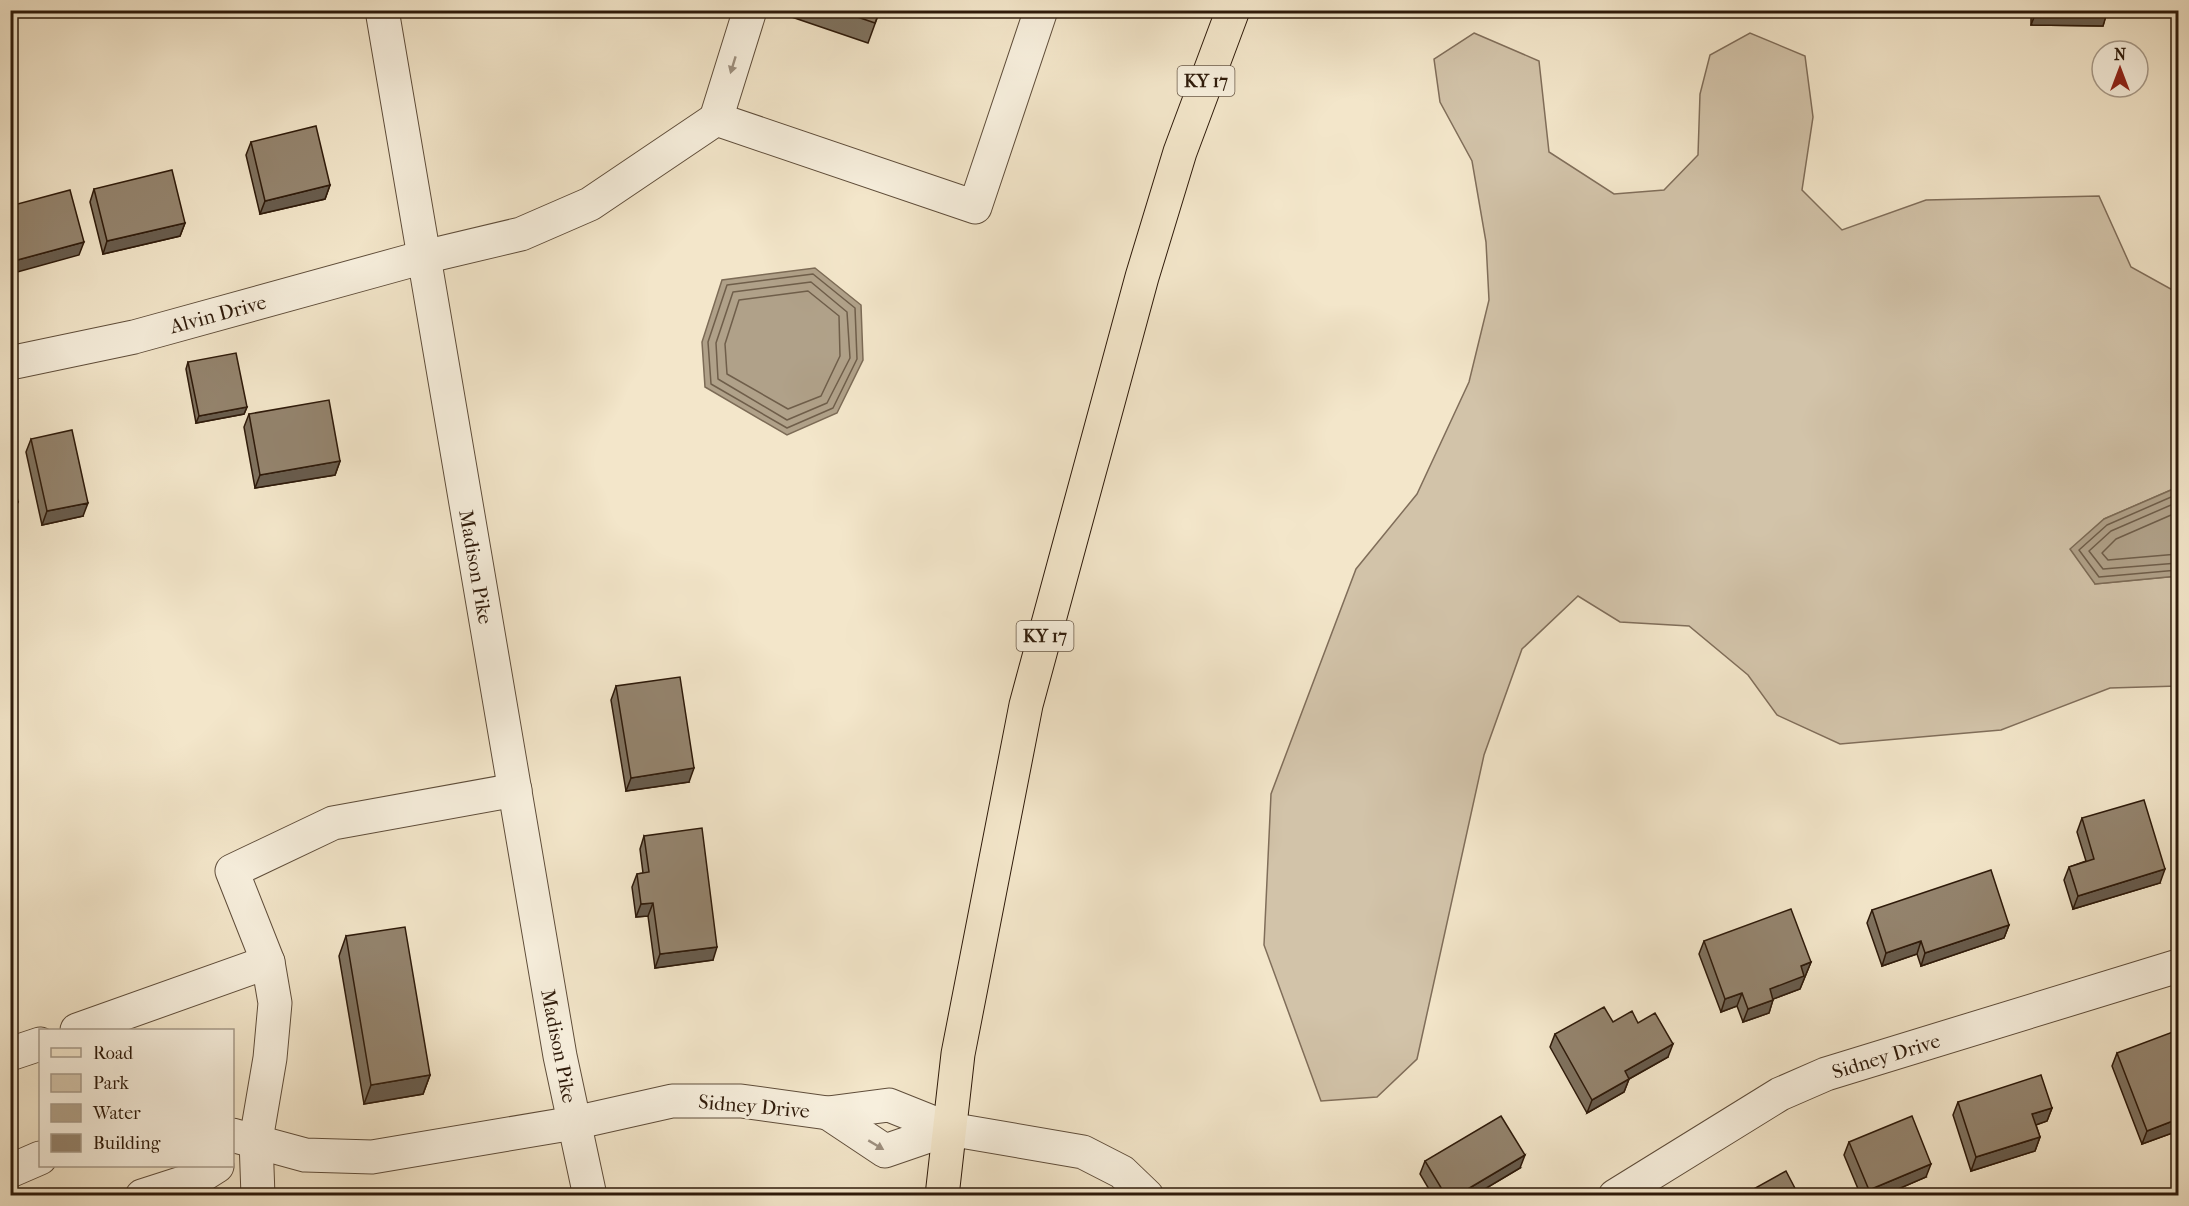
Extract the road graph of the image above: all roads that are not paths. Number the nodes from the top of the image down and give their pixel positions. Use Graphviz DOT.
graph roads {
  1 [pos="382,10"];
  2 [pos="750,10"];
  3 [pos="1041,10"];
  4 [pos="1233,10"];
  5 [pos="716,119"];
  6 [pos="424,257"];
  7 [pos="10,363"];
  8 [pos="515,790"];
  9 [pos="268,962"];
  10 [pos="2178,966"];
  11 [pos="80,1029"];
  12 [pos="39,1044"];
  13 [pos="10,1054"];
  14 [pos="828,1113"];
  15 [pos="574,1123"];
  16 [pos="949,1129"];
  17 [pos="240,1144"];
  18 [pos="39,1158"];
  19 [pos="215,1167"];
  20 [pos="10,1172"];
  21 [pos="142,1196"];
  22 [pos="258,1196"];
  23 [pos="590,1196"];
  24 [pos="942,1196"];
  25 [pos="1147,1196"];
  26 [pos="1615,1196"];
  1 -- 6 [label="street, Madison Pike"];
  2 -- 5 [label="street, one-way"];
  3 -- 5 [label="street"];
  4 -- 16 [label="main road, KY 17"];
  5 -- 6 [label="street, Alvin Drive"];
  6 -- 7 [label="street, Alvin Drive"];
  6 -- 8 [label="street, Madison Pike"];
  8 -- 9 [label="street"];
  8 -- 15 [label="street, Madison Pike"];
  9 -- 11 [label="street"];
  9 -- 17 [label="street"];
  10 -- 26 [label="street, Sidney Drive"];
  12 -- 13 [label="street"];
  14 -- 15 [label="street, Sidney Drive"];
  14 -- 16 [label="street, Sidney Drive"];
  14 -- 16 [label="street, Sidney Drive, one-way"];
  15 -- 17 [label="street, Sidney Drive"];
  15 -- 23 [label="street, Madison Pike"];
  16 -- 24 [label="main road, KY 17"];
  16 -- 25 [label="street, Sidney Drive"];
  17 -- 22 [label="street"];
  18 -- 20 [label="street"];
  19 -- 21 [label="street"];
}
